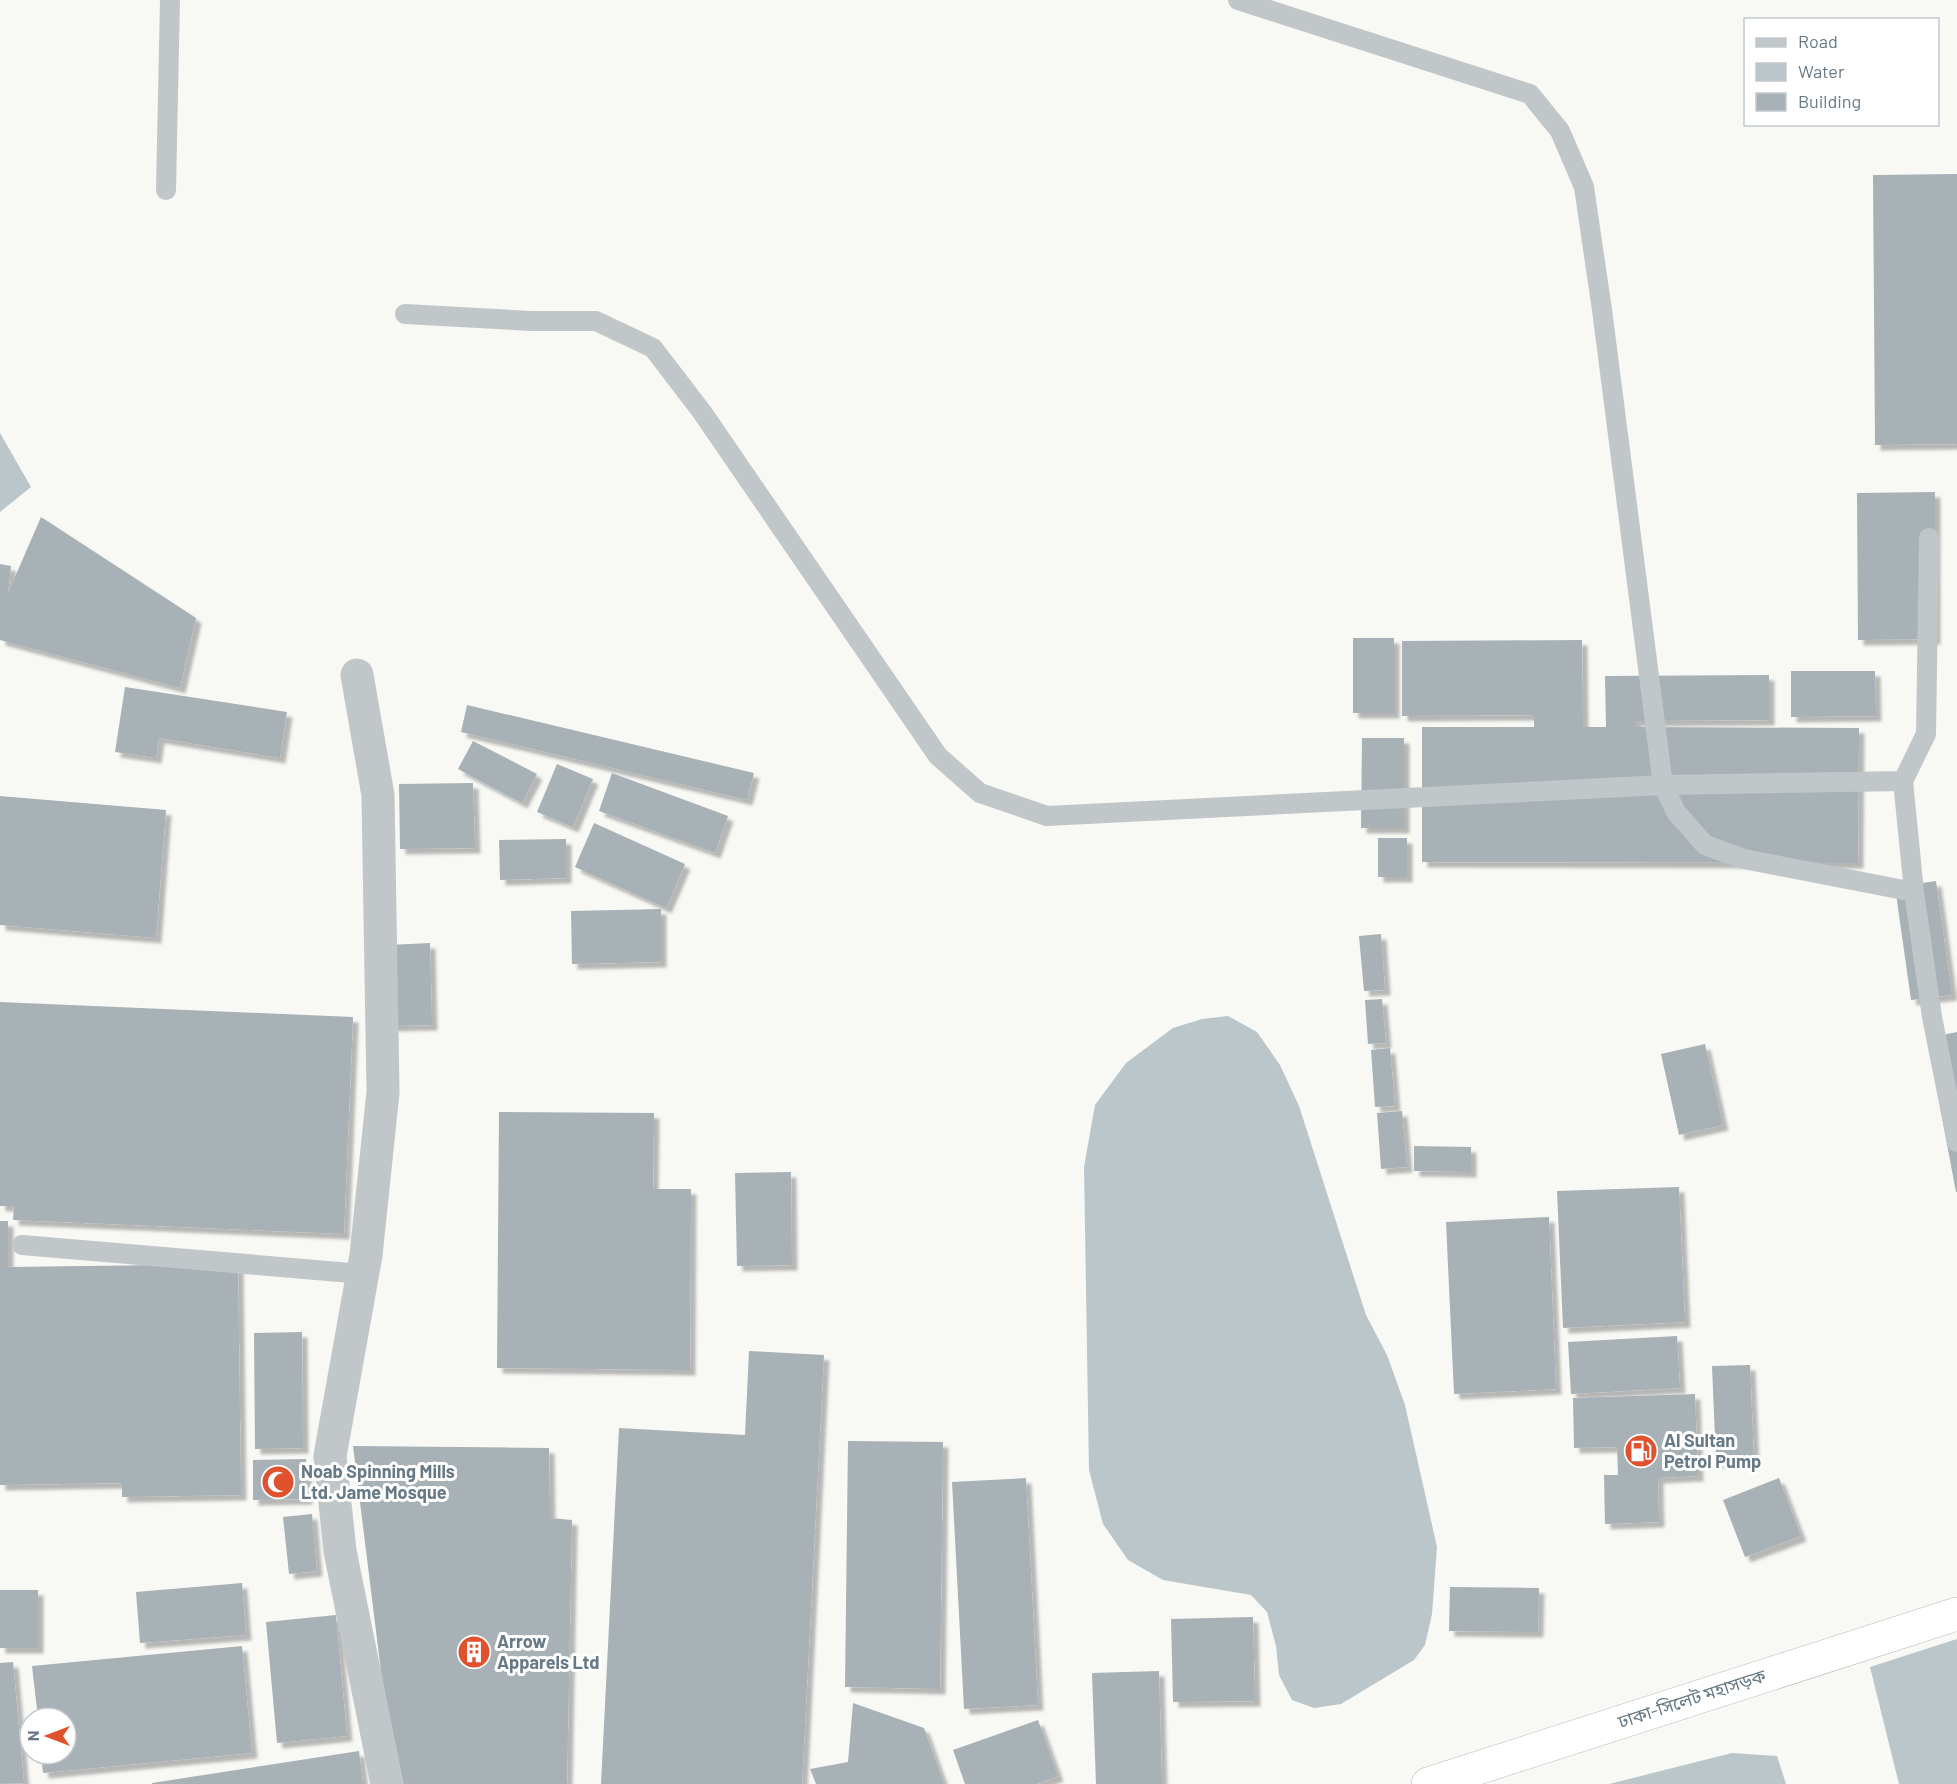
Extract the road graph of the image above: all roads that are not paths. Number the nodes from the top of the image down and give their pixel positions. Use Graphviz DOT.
graph roads {
  1 [pos="170,0"];
  2 [pos="1238,0"];
  3 [pos="166,190"];
  4 [pos="405,314"];
  5 [pos="1929,538"];
  6 [pos="357,675"];
  7 [pos="1903,781"];
  8 [pos="1663,785"];
  9 [pos="1914,892"];
  10 [pos="1957,1142"];
  11 [pos="22,1245"];
  12 [pos="363,1274"];
  13 [pos="1957,1614"];
  14 [pos="387,1784"];
  15 [pos="1428,1784"];
  1 -- 3 [label="lane"];
  2 -- 8 [label="lane"];
  4 -- 8 [label="lane"];
  5 -- 7 [label="lane"];
  6 -- 12 [label="street"];
  7 -- 8 [label="lane"];
  7 -- 9 [label="lane"];
  8 -- 9 [label="lane"];
  9 -- 10 [label="lane"];
  11 -- 12 [label="lane"];
  12 -- 14 [label="street"];
  13 -- 15 [label="highway, ঢাকা-সিলেট মহাসড়ক"];
}
